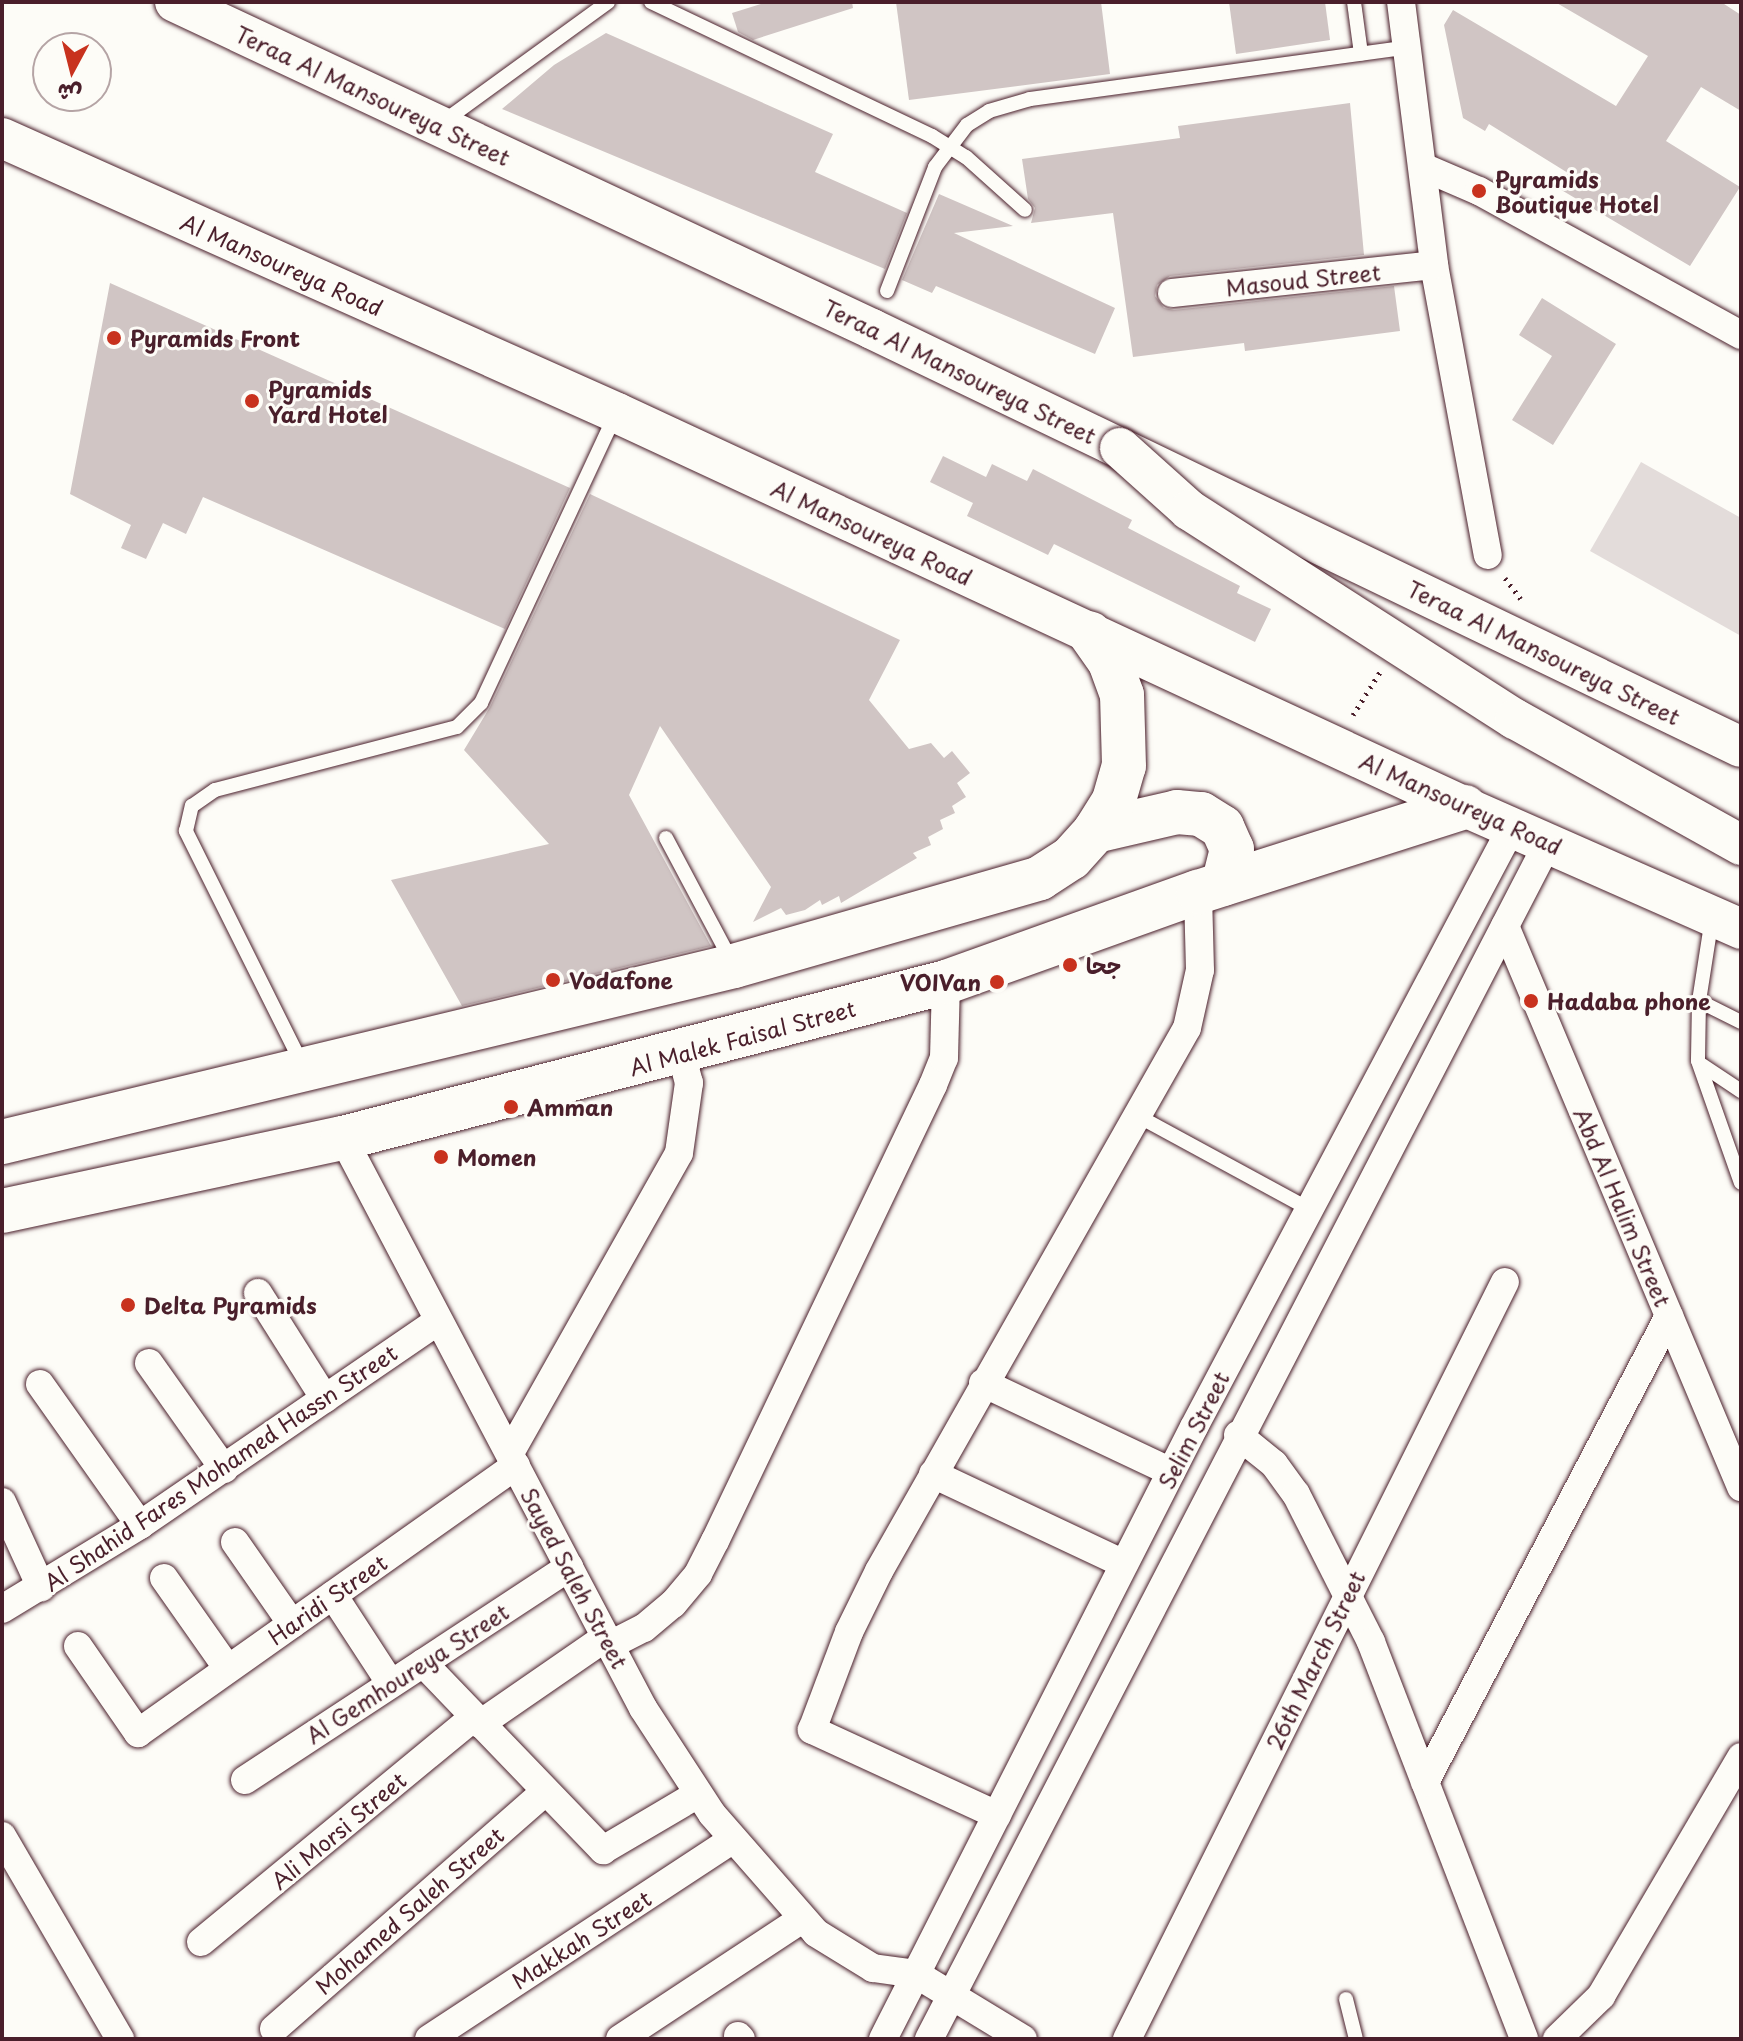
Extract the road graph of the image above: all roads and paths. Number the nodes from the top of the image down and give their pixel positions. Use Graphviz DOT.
graph roads {
  1 [pos="175,2"];
  2 [pos="608,2"];
  3 [pos="651,2"];
  4 [pos="1354,2"];
  5 [pos="1401,2"];
  6 [pos="1408,47"];
  7 [pos="1361,54"];
  8 [pos="438,125"];
  9 [pos="2,138"];
  10 [pos="949,146"];
  11 [pos="1423,167"];
  12 [pos="1025,210"];
  13 [pos="1434,265"];
  14 [pos="887,291"];
  15 [pos="1172,293"];
  16 [pos="1741,335"];
  17 [pos="617,413"];
  18 [pos="1120,448"];
  19 [pos="1488,555"];
  20 [pos="1090,633"];
  21 [pos="1379,673"];
  22 [pos="1372,685"];
  23 [pos="1741,747"];
  24 [pos="1465,807"];
  25 [pos="1512,827"];
  26 [pos="1095,831"];
  27 [pos="666,838"];
  28 [pos="1548,843"];
  29 [pos="1741,845"];
  30 [pos="1211,888"];
  31 [pos="1727,922"];
  32 [pos="1505,926"];
  33 [pos="734,966"];
  34 [pos="946,982"];
  35 [pos="1699,1001"];
  36 [pos="1741,1022"];
  37 [pos="681,1054"];
  38 [pos="1698,1061"];
  39 [pos="305,1070"];
  40 [pos="1741,1091"];
  41 [pos="1136,1115"];
  42 [pos="343,1138"];
  43 [pos="2,1142"];
  44 [pos="1741,1183"];
  45 [pos="1309,1209"];
  46 [pos="2,1211"];
  47 [pos="1505,1282"];
  48 [pos="258,1293"];
  49 [pos="1669,1316"];
  50 [pos="436,1322"];
  51 [pos="149,1363"];
  52 [pos="983,1383"];
  53 [pos="40,1384"];
  54 [pos="325,1399"];
  55 [pos="1238,1435"];
  56 [pos="513,1459"];
  57 [pos="224,1469"];
  58 [pos="1171,1472"];
  59 [pos="933,1474"];
  60 [pos="1741,1487"];
  61 [pos="2,1502"];
  62 [pos="140,1525"];
  63 [pos="235,1542"];
  64 [pos="1124,1564"];
  65 [pos="569,1567"];
  66 [pos="164,1578"];
  67 [pos="41,1587"];
  68 [pos="1348,1594"];
  69 [pos="333,1595"];
  70 [pos="2,1609"];
  71 [pos="292,1624"];
  72 [pos="608,1641"];
  73 [pos="78,1646"];
  74 [pos="423,1663"];
  75 [pos="228,1669"];
  76 [pos="391,1684"];
  77 [pos="477,1720"];
  78 [pos="1741,1757"];
  79 [pos="245,1780"];
  80 [pos="1425,1782"];
  81 [pos="545,1792"];
  82 [pos="698,1794"];
  83 [pos="997,1815"];
  84 [pos="2,1836"];
  85 [pos="733,1839"];
  86 [pos="802,1919"];
  87 [pos="201,1942"];
  88 [pos="873,1968"];
  89 [pos="916,1974"];
  90 [pos="951,1993"];
  91 [pos="1346,1999"];
  92 [pos="900,2007"];
  93 [pos="274,2029"];
  94 [pos="938,2035"];
  95 [pos="120,2039"];
  96 [pos="429,2039"];
  97 [pos="620,2039"];
  98 [pos="883,2039"];
  99 [pos="1023,2039"];
  100 [pos="1127,2039"];
  101 [pos="1356,2039"];
  102 [pos="1524,2039"];
  103 [pos="1557,2039"];
  1 -- 8 [label="main road, Teraa Al Mansoureya Street"];
  2 -- 8 [label="lane"];
  3 -- 10 [label="lane"];
  4 -- 7 [label="lane"];
  5 -- 6 [label="street"];
  6 -- 7 [label="lane"];
  6 -- 11 [label="street"];
  7 -- 10 [label="lane"];
  8 -- 18 [label="main road, Teraa Al Mansoureya Street"];
  9 -- 17 [label="main road, Al Mansoureya Road"];
  10 -- 12 [label="lane"];
  10 -- 14 [label="lane"];
  11 -- 13 [label="street"];
  11 -- 16 [label="street"];
  13 -- 15 [label="street, Masoud Street"];
  13 -- 19 [label="street"];
  17 -- 20 [label="main road, Al Mansoureya Road"];
  17 -- 39 [label="lane"];
  18 -- 23 [label="main road, Teraa Al Mansoureya Street"];
  18 -- 29 [label="main road, bridge"];
  20 -- 24 [label="main road, Al Mansoureya Road"];
  20 -- 26 [label="main road"];
  21 -- 22 [label="path"];
  24 -- 25 [label="main road, Al Mansoureya Road"];
  24 -- 30 [label="main road, Al Malek Faisal Street"];
  25 -- 28 [label="main road, Al Mansoureya Road"];
  25 -- 45 [label="street, Selim Street"];
  26 -- 30 [label="main road"];
  26 -- 33 [label="main road"];
  27 -- 33 [label="lane"];
  28 -- 31 [label="main road, Al Mansoureya Road"];
  28 -- 32 [label="street, Selim Street"];
  30 -- 34 [label="main road, Al Malek Faisal Street"];
  30 -- 41 [label="street"];
  31 -- 35 [label="lane"];
  32 -- 49 [label="street, Abd Al Halim Street"];
  32 -- 55 [label="street, Selim Street"];
  33 -- 39 [label="main road"];
  34 -- 37 [label="main road, Al Malek Faisal Street"];
  34 -- 72 [label="street, Ali Morsi Street"];
  35 -- 36 [label="lane"];
  35 -- 38 [label="lane"];
  37 -- 42 [label="main road, Al Malek Faisal Street"];
  37 -- 56 [label="street"];
  38 -- 40 [label="lane"];
  38 -- 44 [label="lane"];
  39 -- 43 [label="main road"];
  41 -- 45 [label="lane"];
  41 -- 52 [label="street"];
  42 -- 46 [label="main road, Al Malek Faisal Street"];
  42 -- 50 [label="street, Sayed Saleh Street"];
  45 -- 58 [label="street, Selim Street"];
  47 -- 68 [label="street, 26th March Street"];
  48 -- 54 [label="street"];
  49 -- 60 [label="street, Abd Al Halim Street"];
  49 -- 80 [label="street"];
  50 -- 54 [label="street, Al Shahid Fares Mohamed Hassn Street"];
  50 -- 56 [label="street, Sayed Saleh Street"];
  51 -- 57 [label="street"];
  52 -- 58 [label="street"];
  52 -- 59 [label="street"];
  53 -- 62 [label="street"];
  54 -- 57 [label="street, Al Shahid Fares Mohamed Hassn Street"];
  55 -- 68 [label="street"];
  55 -- 90 [label="street, Selim Street"];
  56 -- 65 [label="street, Sayed Saleh Street"];
  56 -- 69 [label="street, Haridi Street"];
  57 -- 62 [label="street, Al Shahid Fares Mohamed Hassn Street"];
  58 -- 64 [label="street, Selim Street"];
  59 -- 64 [label="street"];
  59 -- 83 [label="street"];
  61 -- 67 [label="street"];
  62 -- 67 [label="street, Al Shahid Fares Mohamed Hassn Street"];
  63 -- 71 [label="street"];
  64 -- 83 [label="street, Selim Street"];
  65 -- 72 [label="street, Sayed Saleh Street"];
  65 -- 74 [label="street, Al Gemhoureya Street"];
  66 -- 75 [label="street"];
  67 -- 70 [label="street, Al Shahid Fares Mohamed Hassn Street"];
  68 -- 80 [label="street"];
  68 -- 100 [label="street, 26th March Street"];
  69 -- 71 [label="street, Haridi Street"];
  69 -- 76 [label="street"];
  71 -- 75 [label="street, Haridi Street"];
  72 -- 77 [label="street, Ali Morsi Street"];
  72 -- 82 [label="street, Sayed Saleh Street"];
  73 -- 75 [label="street, Haridi Street"];
  74 -- 76 [label="street, Al Gemhoureya Street"];
  74 -- 77 [label="street"];
  76 -- 79 [label="street, Al Gemhoureya Street"];
  77 -- 81 [label="street"];
  77 -- 87 [label="street, Ali Morsi Street"];
  78 -- 103 [label="street"];
  80 -- 102 [label="street"];
  81 -- 82 [label="street"];
  81 -- 93 [label="street, Mohamed Saleh Street"];
  82 -- 85 [label="street, Sayed Saleh Street"];
  83 -- 89 [label="street, Selim Street"];
  84 -- 95 [label="street"];
  85 -- 86 [label="street, Sayed Saleh Street"];
  85 -- 96 [label="street, Makkah Street"];
  86 -- 88 [label="street, Sayed Saleh Street"];
  86 -- 97 [label="street"];
  88 -- 89 [label="street"];
  88 -- 92 [label="street"];
  89 -- 90 [label="street"];
  89 -- 92 [label="street, Selim Street"];
  90 -- 94 [label="street, Selim Street"];
  90 -- 99 [label="street"];
  91 -- 101 [label="lane"];
  92 -- 94 [label="street"];
  92 -- 98 [label="street, Selim Street"];
}
